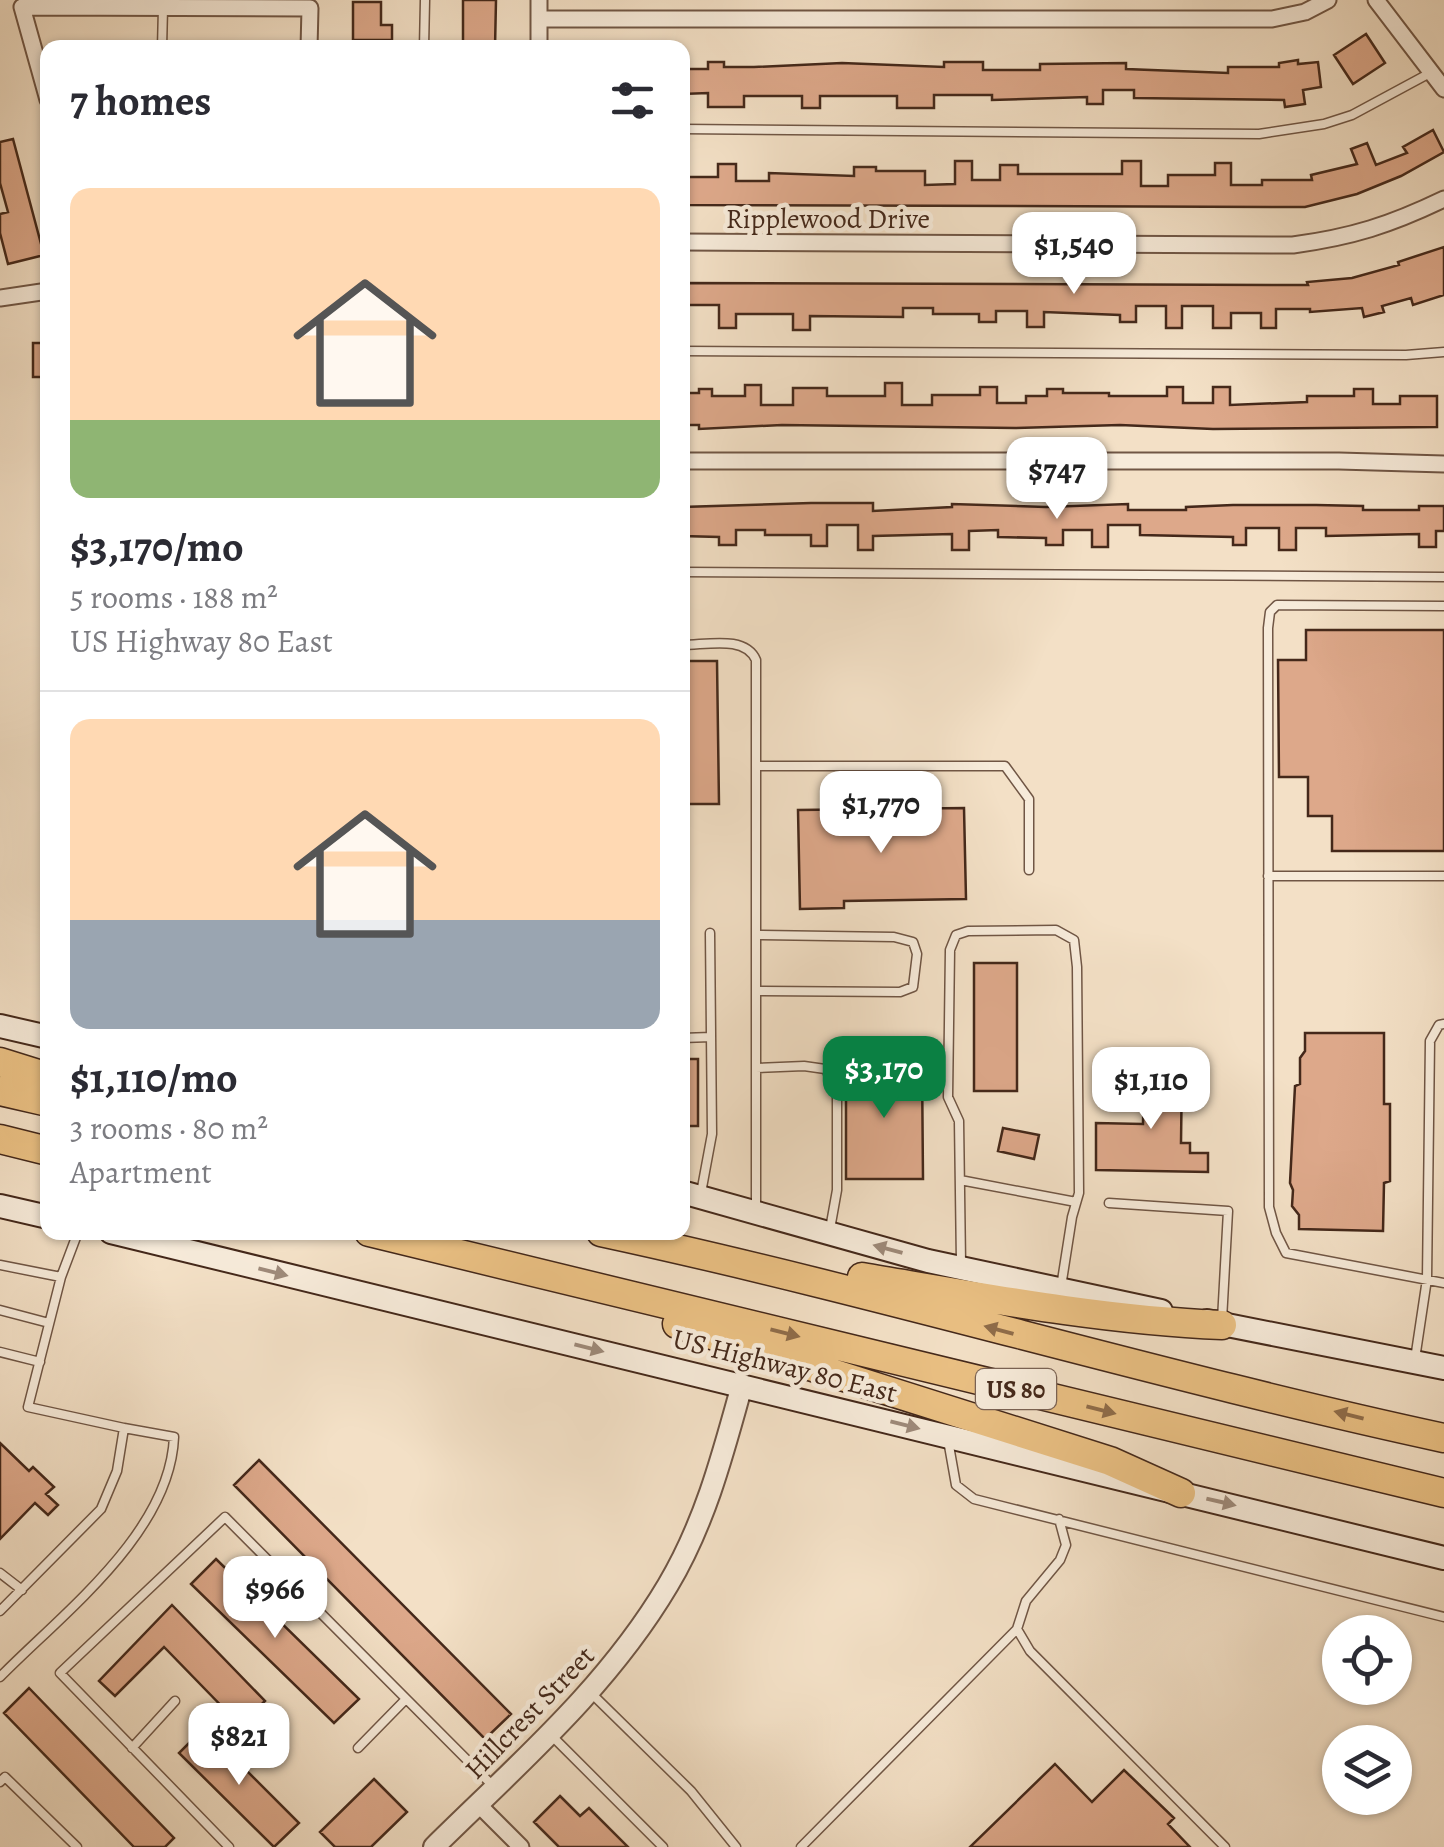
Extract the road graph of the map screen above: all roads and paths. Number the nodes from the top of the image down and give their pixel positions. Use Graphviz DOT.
graph roads {
  1 [pos="425,0"];
  2 [pos="540,0"];
  3 [pos="1328,0"];
  4 [pos="1376,0"];
  5 [pos="24,4"];
  6 [pos="306,4"];
  7 [pos="163,8"];
  8 [pos="539,19"];
  9 [pos="162,40"];
  10 [pos="308,40"];
  11 [pos="424,40"];
  12 [pos="539,40"];
  13 [pos="40,68"];
  14 [pos="1431,72"];
  15 [pos="1444,89"];
  16 [pos="690,129"];
  17 [pos="1444,198"];
  18 [pos="690,242"];
  19 [pos="40,292"];
  20 [pos="0,298"];
  21 [pos="690,351"];
  22 [pos="1444,352"];
  23 [pos="690,461"];
  24 [pos="1444,464"];
  25 [pos="690,572"];
  26 [pos="1444,577"];
  27 [pos="1444,606"];
  28 [pos="690,645"];
  29 [pos="756,766"];
  30 [pos="1029,870"];
  31 [pos="1268,876"];
  32 [pos="1444,876"];
  33 [pos="710,932"];
  34 [pos="756,935"];
  35 [pos="756,991"];
  36 [pos="1444,1024"];
  37 [pos="0,1026"];
  38 [pos="40,1035"];
  39 [pos="711,1037"];
  40 [pos="690,1038"];
  41 [pos="0,1062"];
  42 [pos="756,1068"];
  43 [pos="40,1075"];
  44 [pos="0,1091"];
  45 [pos="40,1100"];
  46 [pos="0,1140"];
  47 [pos="40,1150"];
  48 [pos="960,1180"];
  49 [pos="692,1195"];
  50 [pos="1076,1202"];
  51 [pos="1109,1203"];
  52 [pos="0,1206"];
  53 [pos="756,1213"];
  54 [pos="40,1215"];
  55 [pos="829,1233"];
  56 [pos="75,1240"];
  57 [pos="143,1240"];
  58 [pos="402,1240"];
  59 [pos="636,1240"];
  60 [pos="0,1264"];
  61 [pos="960,1267"];
  62 [pos="776,1272"];
  63 [pos="61,1277"];
  64 [pos="1427,1280"];
  65 [pos="1444,1283"];
  66 [pos="589,1285"];
  67 [pos="1061,1288"];
  68 [pos="0,1310"];
  69 [pos="49,1323"];
  70 [pos="1222,1325"];
  71 [pos="0,1352"];
  72 [pos="40,1362"];
  73 [pos="1415,1363"];
  74 [pos="1444,1368"];
  75 [pos="742,1385"];
  76 [pos="124,1428"];
  77 [pos="947,1436"];
  78 [pos="1444,1438"];
  79 [pos="1444,1492"];
  80 [pos="1181,1493"];
  81 [pos="1058,1519"];
  82 [pos="1444,1558"];
  83 [pos="0,1574"];
  84 [pos="22,1590"];
  85 [pos="0,1611"];
  86 [pos="1444,1618"];
  87 [pos="1016,1629"];
  88 [pos="0,1678"];
  89 [pos="590,1692"];
  90 [pos="406,1699"];
  91 [pos="174,1701"];
  92 [pos="550,1734"];
  93 [pos="132,1748"];
  94 [pos="358,1748"];
  95 [pos="0,1782"];
  96 [pos="494,1788"];
  97 [pos="478,1804"];
  98 [pos="77,1847"];
  99 [pos="228,1847"];
  100 [pos="434,1847"];
  101 [pos="521,1847"];
  102 [pos="662,1847"];
  103 [pos="736,1847"];
  104 [pos="801,1847"];
  105 [pos="1225,1847"];
  1 -- 11 [label="lane"];
  2 -- 8 [label="street"];
  3 -- 8 [label="street"];
  4 -- 14 [label="street"];
  5 -- 7 [label="street"];
  5 -- 13 [label="street"];
  6 -- 7 [label="street"];
  6 -- 10 [label="street"];
  7 -- 9 [label="lane"];
  8 -- 12 [label="street"];
  14 -- 15 [label="street"];
  14 -- 16 [label="lane"];
  17 -- 18 [label="street, Ripplewood Drive"];
  19 -- 20 [label="street"];
  21 -- 22 [label="lane"];
  23 -- 24 [label="street"];
  25 -- 26 [label="lane"];
  27 -- 31 [label="lane"];
  28 -- 29 [label="lane"];
  29 -- 30 [label="lane"];
  29 -- 34 [label="lane"];
  31 -- 32 [label="lane"];
  31 -- 64 [label="lane"];
  33 -- 39 [label="lane"];
  34 -- 35 [label="lane"];
  34 -- 35 [label="lane"];
  35 -- 42 [label="lane"];
  36 -- 64 [label="lane"];
  37 -- 38 [label="main road"];
  39 -- 40 [label="lane"];
  39 -- 49 [label="lane"];
  41 -- 43 [label="highway"];
  42 -- 53 [label="lane"];
  42 -- 55 [label="lane"];
  44 -- 45 [label="highway"];
  46 -- 47 [label="highway"];
  48 -- 50 [label="lane"];
  48 -- 50 [label="lane"];
  48 -- 61 [label="lane"];
  49 -- 53 [label="main road"];
  50 -- 67 [label="lane"];
  51 -- 70 [label="lane"];
  52 -- 54 [label="main road"];
  53 -- 55 [label="main road"];
  61 -- 55 [label="main road, one-way"];
  56 -- 63 [label="lane"];
  57 -- 75 [label="main road, US Highway 80 East, one-way"];
  58 -- 66 [label="highway, US 80"];
  59 -- 62 [label="highway, US 80"];
  60 -- 63 [label="lane"];
  61 -- 67 [label="main road"];
  62 -- 70 [label="highway"];
  78 -- 62 [label="highway, US 80, one-way"];
  63 -- 69 [label="lane"];
  64 -- 65 [label="lane"];
  64 -- 73 [label="lane"];
  66 -- 79 [label="highway, US 80, one-way"];
  66 -- 80 [label="highway"];
  67 -- 70 [label="main road"];
  68 -- 69 [label="lane"];
  69 -- 72 [label="lane"];
  70 -- 73 [label="main road"];
  71 -- 72 [label="lane"];
  72 -- 76 [label="lane"];
  73 -- 74 [label="main road"];
  75 -- 77 [label="main road, US Highway 80 East, one-way"];
  75 -- 89 [label="street, Hillcrest Street"];
  76 -- 84 [label="lane"];
  76 -- 88 [label="lane"];
  77 -- 80 [label="main road, US Highway 80 East"];
  77 -- 81 [label="lane"];
  80 -- 82 [label="main road, US Highway 80 East, one-way"];
  81 -- 86 [label="lane"];
  81 -- 87 [label="lane"];
  83 -- 84 [label="lane"];
  84 -- 85 [label="lane"];
  87 -- 104 [label="lane"];
  87 -- 105 [label="lane"];
  89 -- 92 [label="street, Hillcrest Street"];
  89 -- 103 [label="lane"];
  90 -- 93 [label="lane"];
  90 -- 94 [label="lane"];
  90 -- 96 [label="lane"];
  91 -- 93 [label="lane"];
  92 -- 96 [label="street, Hillcrest Street"];
  92 -- 102 [label="lane"];
  93 -- 99 [label="lane"];
  95 -- 98 [label="lane"];
  96 -- 97 [label="street, Hillcrest Street"];
  97 -- 100 [label="street, Hillcrest Street"];
  97 -- 101 [label="street"];
}
